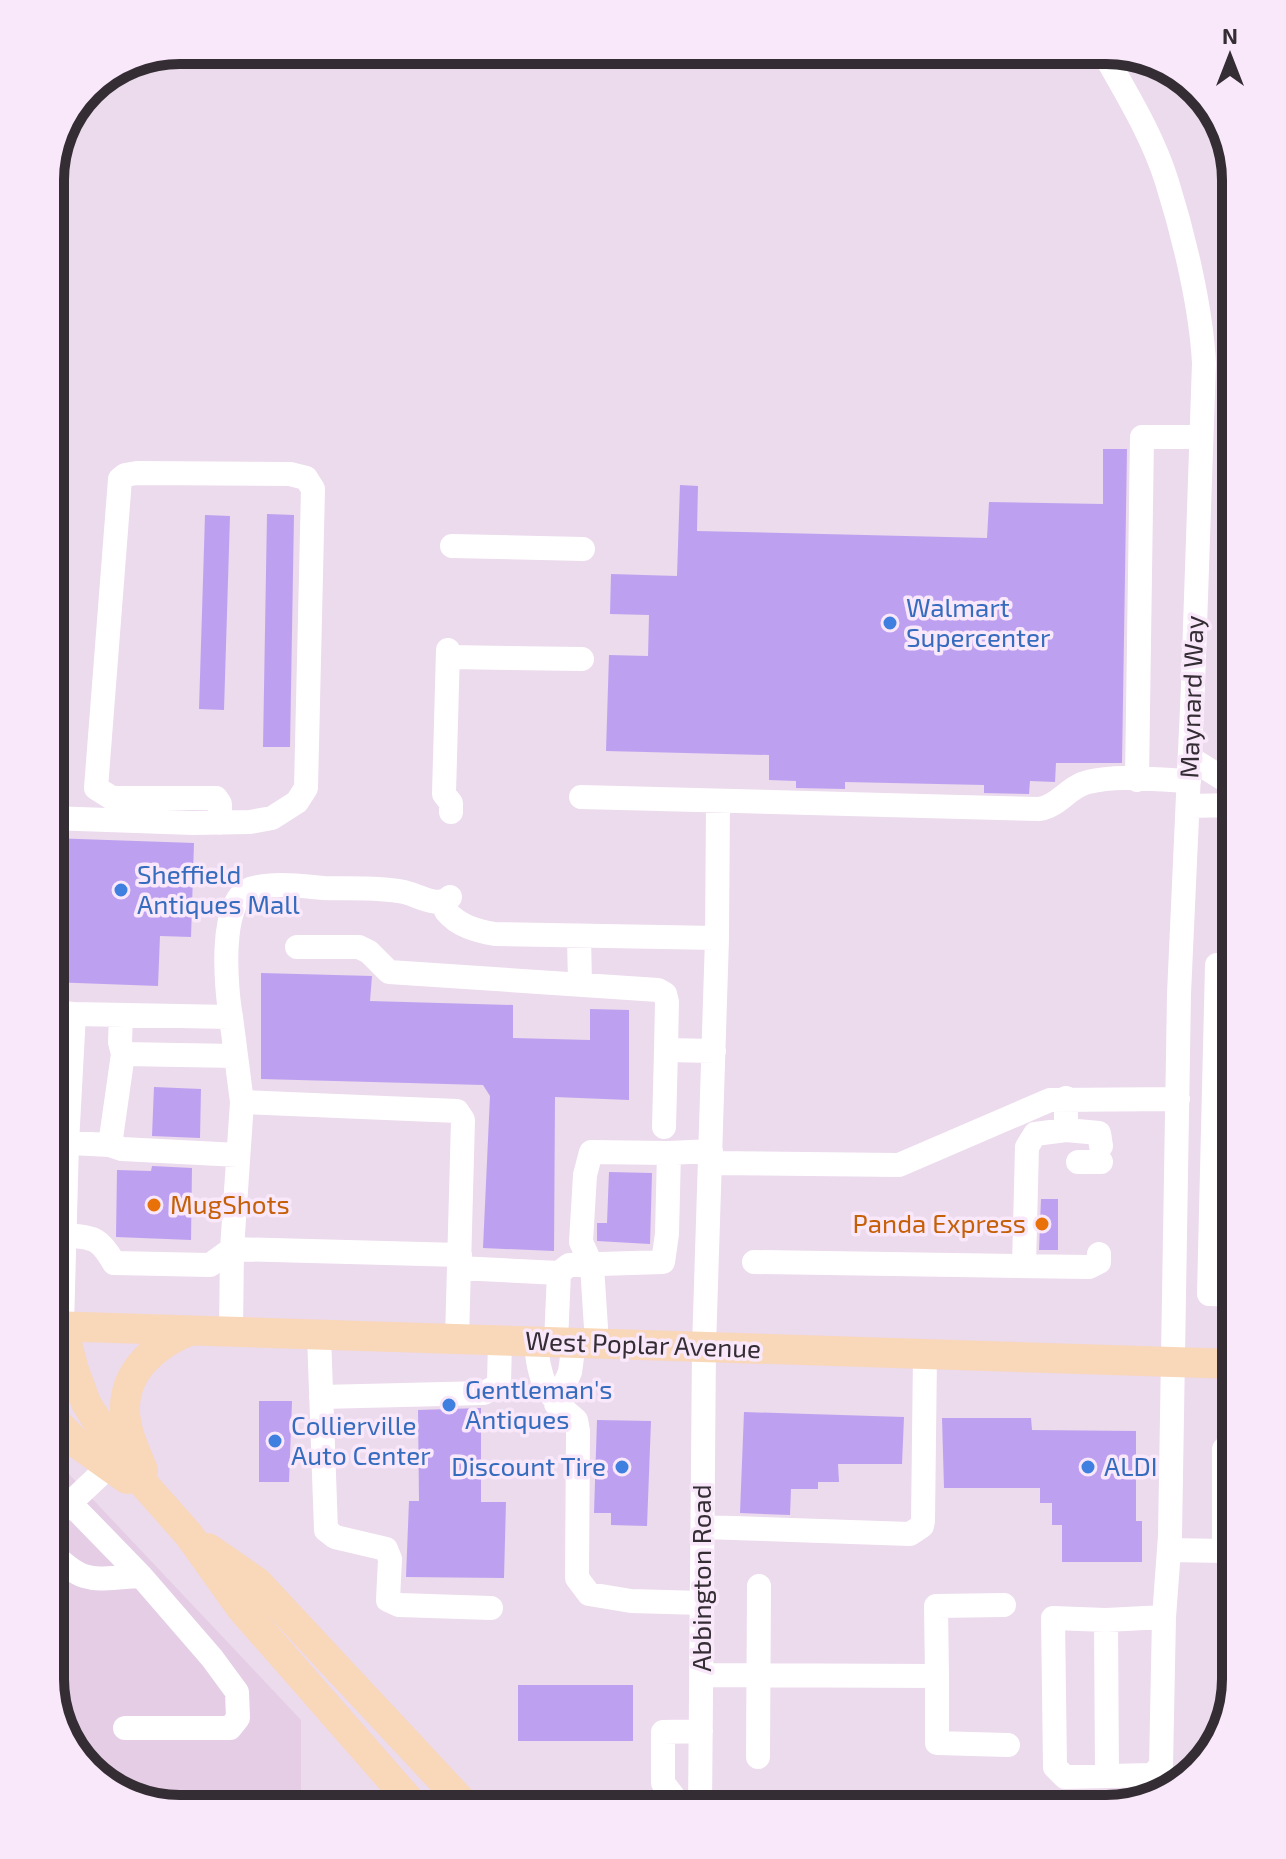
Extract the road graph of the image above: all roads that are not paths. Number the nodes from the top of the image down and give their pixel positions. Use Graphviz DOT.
graph roads {
  1 [pos="1110,64"];
  2 [pos="1201,437"];
  3 [pos="452,546"];
  4 [pos="583,549"];
  5 [pos="582,659"];
  6 [pos="1222,778"];
  7 [pos="1137,780"];
  8 [pos="1189,782"];
  9 [pos="581,797"];
  10 [pos="1222,798"];
  11 [pos="718,801"];
  12 [pos="451,812"];
  13 [pos="64,818"];
  14 [pos="220,823"];
  15 [pos="579,936"];
  16 [pos="717,938"];
  17 [pos="297,947"];
  18 [pos="1222,965"];
  19 [pos="580,984"];
  20 [pos="64,1013"];
  21 [pos="121,1015"];
  22 [pos="231,1017"];
  23 [pos="666,1050"];
  24 [pos="714,1051"];
  25 [pos="123,1054"];
  26 [pos="236,1056"];
  27 [pos="1066,1098"];
  28 [pos="1178,1099"];
  29 [pos="242,1102"];
  30 [pos="664,1127"];
  31 [pos="1066,1130"];
  32 [pos="64,1143"];
  33 [pos="110,1145"];
  34 [pos="669,1153"];
  35 [pos="238,1155"];
  36 [pos="711,1157"];
  37 [pos="1093,1157"];
  38 [pos="64,1209"];
  39 [pos="66,1235"];
  40 [pos="232,1249"];
  41 [pos="64,1253"];
  42 [pos="1099,1254"];
  43 [pos="459,1262"];
  44 [pos="754,1262"];
  45 [pos="1024,1265"];
  46 [pos="592,1266"];
  47 [pos="559,1273"];
  48 [pos="1222,1294"];
  49 [pos="64,1326"];
  50 [pos="191,1330"];
  51 [pos="231,1332"];
  52 [pos="319,1335"];
  53 [pos="457,1339"];
  54 [pos="500,1340"];
  55 [pos="565,1342"];
  56 [pos="64,1347"];
  57 [pos="704,1347"];
  58 [pos="925,1354"];
  59 [pos="1174,1363"];
  60 [pos="1222,1364"];
  61 [pos="321,1397"];
  62 [pos="556,1404"];
  63 [pos="64,1430"];
  64 [pos="120,1455"];
  65 [pos="64,1499"];
  66 [pos="64,1506"];
  67 [pos="703,1527"];
  68 [pos="189,1535"];
  69 [pos="1170,1550"];
  70 [pos="1222,1552"];
  71 [pos="64,1565"];
  72 [pos="141,1576"];
  73 [pos="759,1586"];
  74 [pos="702,1603"];
  75 [pos="1004,1605"];
  76 [pos="491,1608"];
  77 [pos="1164,1617"];
  78 [pos="1106,1620"];
  79 [pos="702,1675"];
  80 [pos="758,1675"];
  81 [pos="937,1676"];
  82 [pos="125,1728"];
  83 [pos="701,1731"];
  84 [pos="1008,1745"];
  85 [pos="758,1757"];
  86 [pos="1107,1776"];
  87 [pos="405,1795"];
  88 [pos="456,1795"];
  89 [pos="672,1795"];
  90 [pos="700,1795"];
  1 -- 2 [label="street, Maynard Way"];
  2 -- 7 [label="street"];
  2 -- 8 [label="street, Maynard Way"];
  3 -- 4 [label="street"];
  5 -- 12 [label="street"];
  6 -- 8 [label="street"];
  7 -- 8 [label="street"];
  7 -- 11 [label="street"];
  8 -- 10 [label="street"];
  8 -- 28 [label="street, Maynard Way"];
  9 -- 11 [label="street"];
  11 -- 16 [label="street, Abbington Road"];
  13 -- 14 [label="street"];
  14 -- 14 [label="street"];
  15 -- 16 [label="street"];
  15 -- 19 [label="street"];
  15 -- 22 [label="street"];
  16 -- 24 [label="street, Abbington Road"];
  17 -- 19 [label="street"];
  18 -- 48 [label="street"];
  19 -- 23 [label="street"];
  20 -- 21 [label="street"];
  21 -- 22 [label="street"];
  21 -- 25 [label="street"];
  22 -- 26 [label="street"];
  23 -- 24 [label="street"];
  23 -- 30 [label="street"];
  24 -- 36 [label="street, Abbington Road"];
  25 -- 26 [label="street"];
  25 -- 33 [label="street"];
  26 -- 29 [label="street"];
  27 -- 28 [label="street"];
  27 -- 31 [label="street"];
  27 -- 36 [label="street"];
  28 -- 59 [label="street, Maynard Way"];
  29 -- 35 [label="street"];
  29 -- 43 [label="street"];
  31 -- 37 [label="street"];
  31 -- 45 [label="street"];
  32 -- 33 [label="street"];
  33 -- 35 [label="street"];
  34 -- 36 [label="street"];
  34 -- 46 [label="street"];
  34 -- 46 [label="street"];
  35 -- 40 [label="street"];
  36 -- 57 [label="street, Abbington Road"];
  38 -- 39 [label="street"];
  39 -- 40 [label="street"];
  39 -- 41 [label="street"];
  40 -- 43 [label="street"];
  40 -- 51 [label="street"];
  42 -- 45 [label="street"];
  43 -- 47 [label="street"];
  43 -- 53 [label="street"];
  44 -- 45 [label="street"];
  46 -- 47 [label="street"];
  46 -- 55 [label="street"];
  47 -- 55 [label="street"];
  49 -- 50 [label="main road, West Poplar Avenue"];
  50 -- 51 [label="main road, West Poplar Avenue"];
  50 -- 64 [label="main road"];
  51 -- 52 [label="main road, West Poplar Avenue"];
  52 -- 53 [label="main road, West Poplar Avenue"];
  52 -- 61 [label="street"];
  53 -- 54 [label="main road, West Poplar Avenue"];
  54 -- 55 [label="main road, West Poplar Avenue"];
  54 -- 61 [label="street"];
  55 -- 57 [label="main road, West Poplar Avenue"];
  55 -- 62 [label="street"];
  55 -- 62 [label="street"];
  56 -- 64 [label="main road"];
  57 -- 58 [label="main road, West Poplar Avenue"];
  57 -- 67 [label="street, Abbington Road"];
  58 -- 59 [label="main road, West Poplar Avenue"];
  58 -- 67 [label="street"];
  59 -- 60 [label="main road, West Poplar Avenue"];
  59 -- 69 [label="street, Maynard Way"];
  61 -- 76 [label="street"];
  62 -- 74 [label="street"];
  63 -- 64 [label="main road"];
  64 -- 65 [label="street"];
  64 -- 68 [label="main road"];
  66 -- 72 [label="street"];
  67 -- 74 [label="street, Abbington Road"];
  68 -- 87 [label="main road"];
  68 -- 88 [label="main road"];
  69 -- 70 [label="street"];
  69 -- 77 [label="street, Maynard Way"];
  71 -- 72 [label="street"];
  72 -- 82 [label="street"];
  73 -- 80 [label="street"];
  74 -- 79 [label="street, Abbington Road"];
  75 -- 81 [label="street"];
  77 -- 78 [label="street"];
  77 -- 86 [label="street, Maynard Way"];
  78 -- 86 [label="street"];
  78 -- 86 [label="street, Maynard Way"];
  79 -- 80 [label="street"];
  79 -- 83 [label="street, Abbington Road"];
  80 -- 81 [label="street"];
  80 -- 85 [label="street"];
  81 -- 84 [label="street"];
  83 -- 89 [label="street"];
  83 -- 90 [label="street, Abbington Road"];
}
